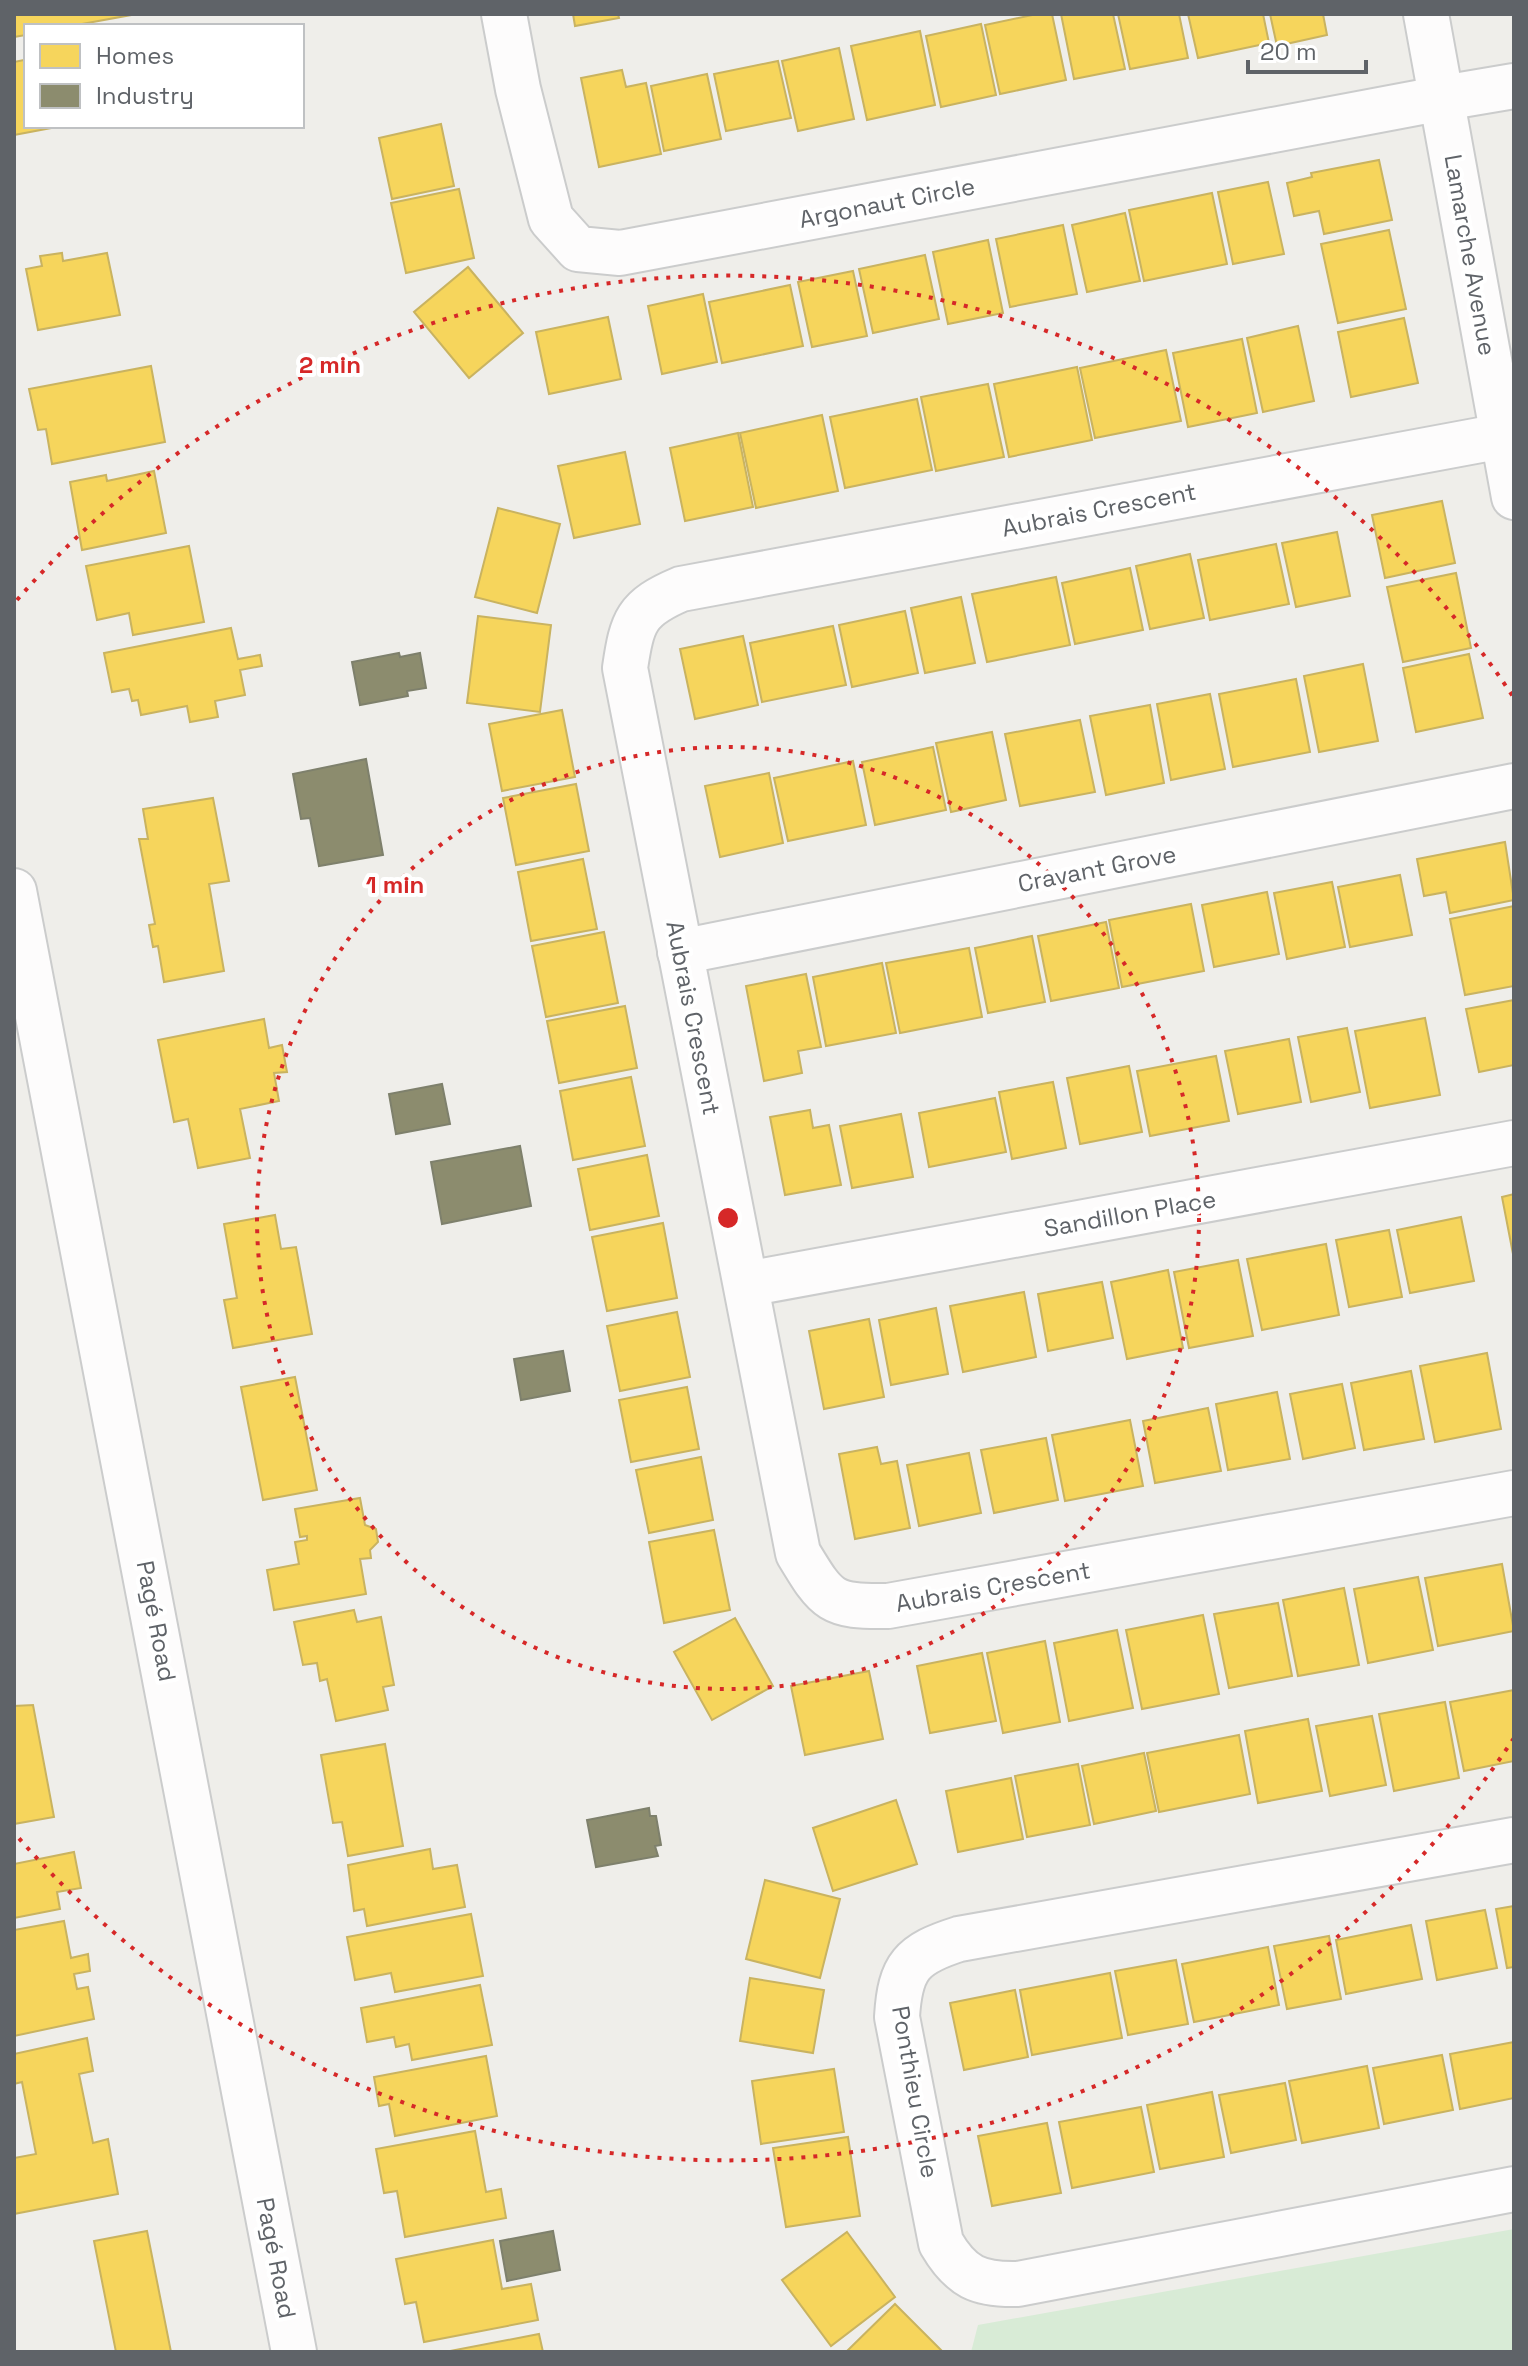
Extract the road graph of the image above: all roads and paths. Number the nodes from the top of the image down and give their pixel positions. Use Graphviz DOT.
graph roads {
  1 [pos="504,14"];
  2 [pos="1426,14"];
  3 [pos="1514,86"];
  4 [pos="1443,98"];
  5 [pos="1502,436"];
  6 [pos="1514,497"];
  7 [pos="1514,786"];
  8 [pos="14,891"];
  9 [pos="680,952"];
  10 [pos="1514,1143"];
  11 [pos="747,1284"];
  12 [pos="1514,1493"];
  13 [pos="1514,1840"];
  14 [pos="1514,2189"];
  15 [pos="294,2352"];
  1 -- 4 [label="street, Argonaut Circle"];
  2 -- 4 [label="street, Lamarche Avenue"];
  3 -- 4 [label="street, Argonaut Circle"];
  4 -- 5 [label="street, Lamarche Avenue"];
  5 -- 6 [label="street, Lamarche Avenue"];
  5 -- 9 [label="street, Aubrais Crescent"];
  7 -- 9 [label="street, Cravant Grove"];
  8 -- 15 [label="street, Pagé Road"];
  9 -- 11 [label="street, Aubrais Crescent"];
  10 -- 11 [label="street, Sandillon Place"];
  11 -- 12 [label="street, Aubrais Crescent"];
  13 -- 14 [label="street, Ponthieu Circle"];
}
